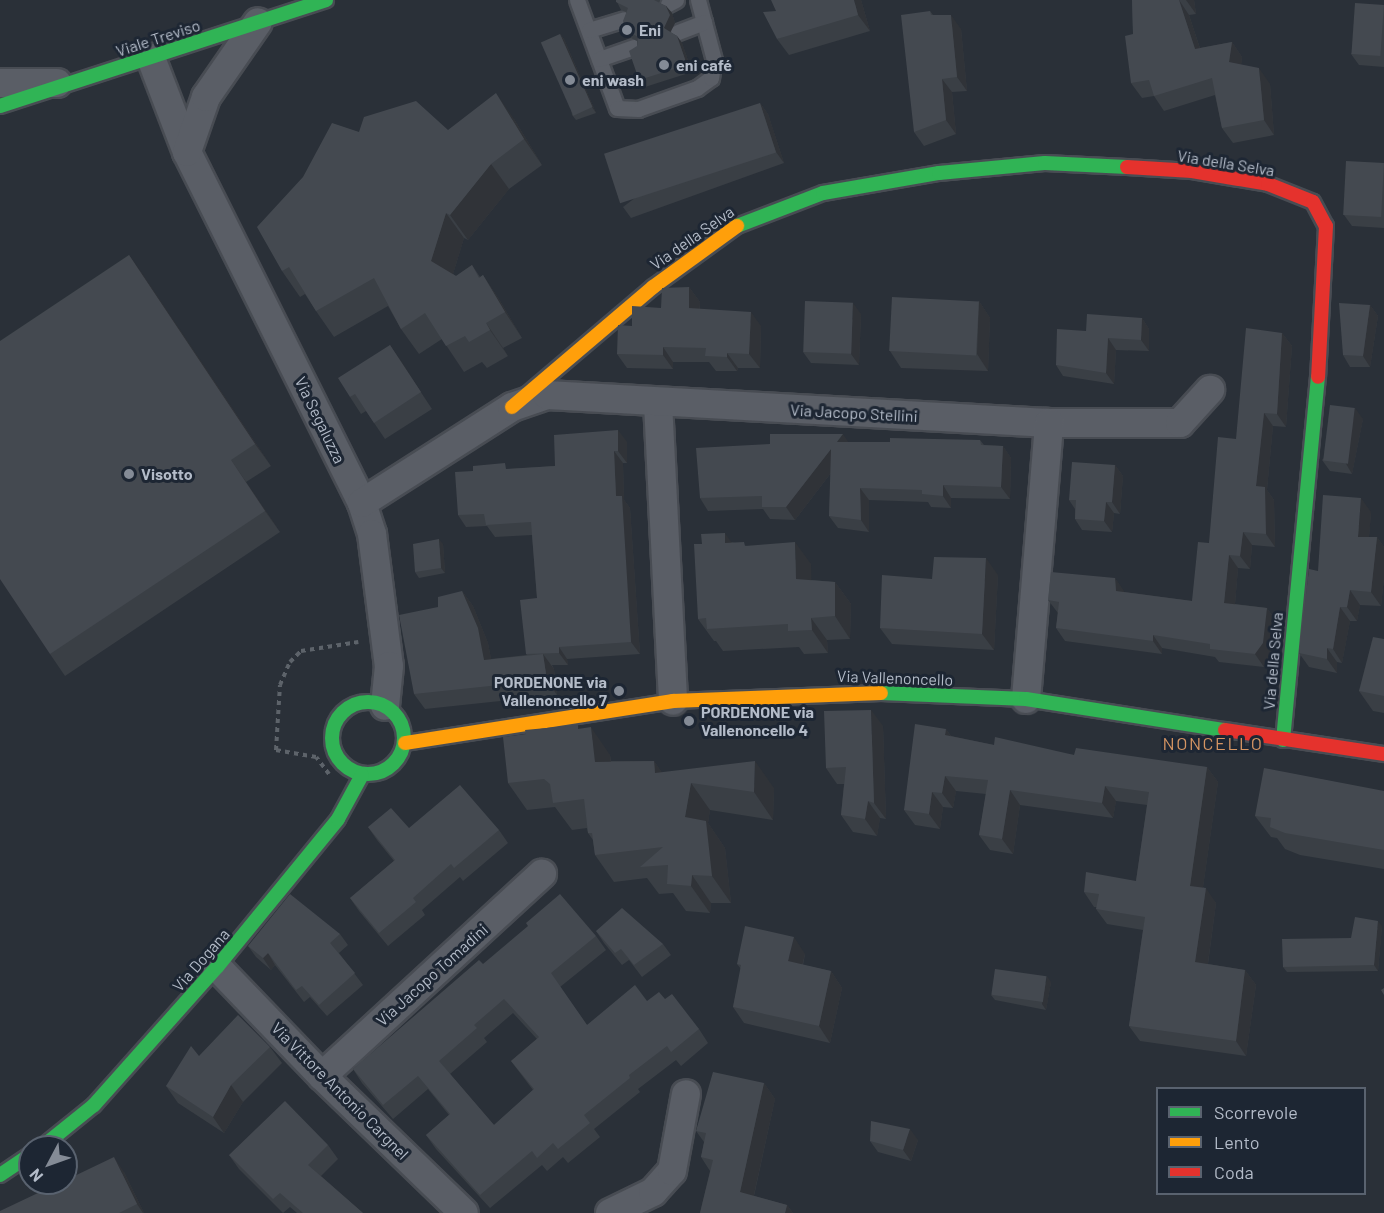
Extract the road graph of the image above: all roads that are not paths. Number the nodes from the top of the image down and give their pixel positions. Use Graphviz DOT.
graph roads {
  1 [pos="326,0"];
  2 [pos="578,0"];
  3 [pos="698,0"];
  4 [pos="624,19"];
  5 [pos="258,22"];
  6 [pos="704,22"];
  7 [pos="589,30"];
  8 [pos="678,33"];
  9 [pos="634,46"];
  10 [pos="151,58"];
  11 [pos="599,59"];
  12 [pos="0,83"];
  13 [pos="71,83"];
  14 [pos="0,106"];
  15 [pos="187,152"];
  16 [pos="653,287"];
  17 [pos="1210,390"];
  18 [pos="658,403"];
  19 [pos="512,407"];
  20 [pos="1049,423"];
  21 [pos="362,503"];
  22 [pos="1026,699"];
  23 [pos="673,701"];
  24 [pos="385,706"];
  25 [pos="1283,740"];
  26 [pos="405,743"];
  27 [pos="1384,754"];
  28 [pos="362,774"];
  29 [pos="542,874"];
  30 [pos="217,967"];
  31 [pos="322,1076"];
  32 [pos="686,1094"];
  33 [pos="57,1135"];
  34 [pos="18,1163"];
  35 [pos="0,1176"];
  36 [pos="464,1213"];
  37 [pos="609,1213"];
  1 -- 5 [label="street, Viale Treviso"];
  2 -- 7 [label="lane"];
  3 -- 6 [label="lane"];
  4 -- 7 [label="lane"];
  5 -- 10 [label="street, Viale Treviso"];
  5 -- 15 [label="street"];
  6 -- 8 [label="lane"];
  6 -- 11 [label="lane"];
  7 -- 11 [label="lane"];
  9 -- 11 [label="lane"];
  10 -- 13 [label="street, Viale Treviso"];
  10 -- 15 [label="street, Via Segaluzza"];
  12 -- 13 [label="street"];
  13 -- 14 [label="street, Viale Treviso"];
  15 -- 21 [label="street, Via Segaluzza"];
  16 -- 19 [label="street, Via Jacopo Stellini"];
  16 -- 25 [label="street, Via della Selva"];
  17 -- 20 [label="street, Via Jacopo Stellini"];
  18 -- 19 [label="street, Via Jacopo Stellini"];
  18 -- 20 [label="street, Via Jacopo Stellini"];
  18 -- 23 [label="street"];
  19 -- 21 [label="street, Via Jacopo Stellini"];
  20 -- 22 [label="street"];
  21 -- 24 [label="street, Via Segaluzza"];
  22 -- 23 [label="street, Via Vallenoncello"];
  22 -- 25 [label="street, Via Vallenoncello"];
  23 -- 26 [label="street, Via Vallenoncello"];
  24 -- 26 [label="street"];
  24 -- 28 [label="street"];
  25 -- 27 [label="street, Via Vallenoncello"];
  26 -- 28 [label="street"];
  28 -- 30 [label="street, Via Dogana"];
  29 -- 31 [label="street, Via Jacopo Tomadini"];
  30 -- 31 [label="street, Via Vittore Antonio Cargnel"];
  30 -- 33 [label="street, Via Dogana"];
  31 -- 36 [label="street, Via Vittore Antonio Cargnel"];
  32 -- 37 [label="street"];
  34 -- 35 [label="street"];
}
